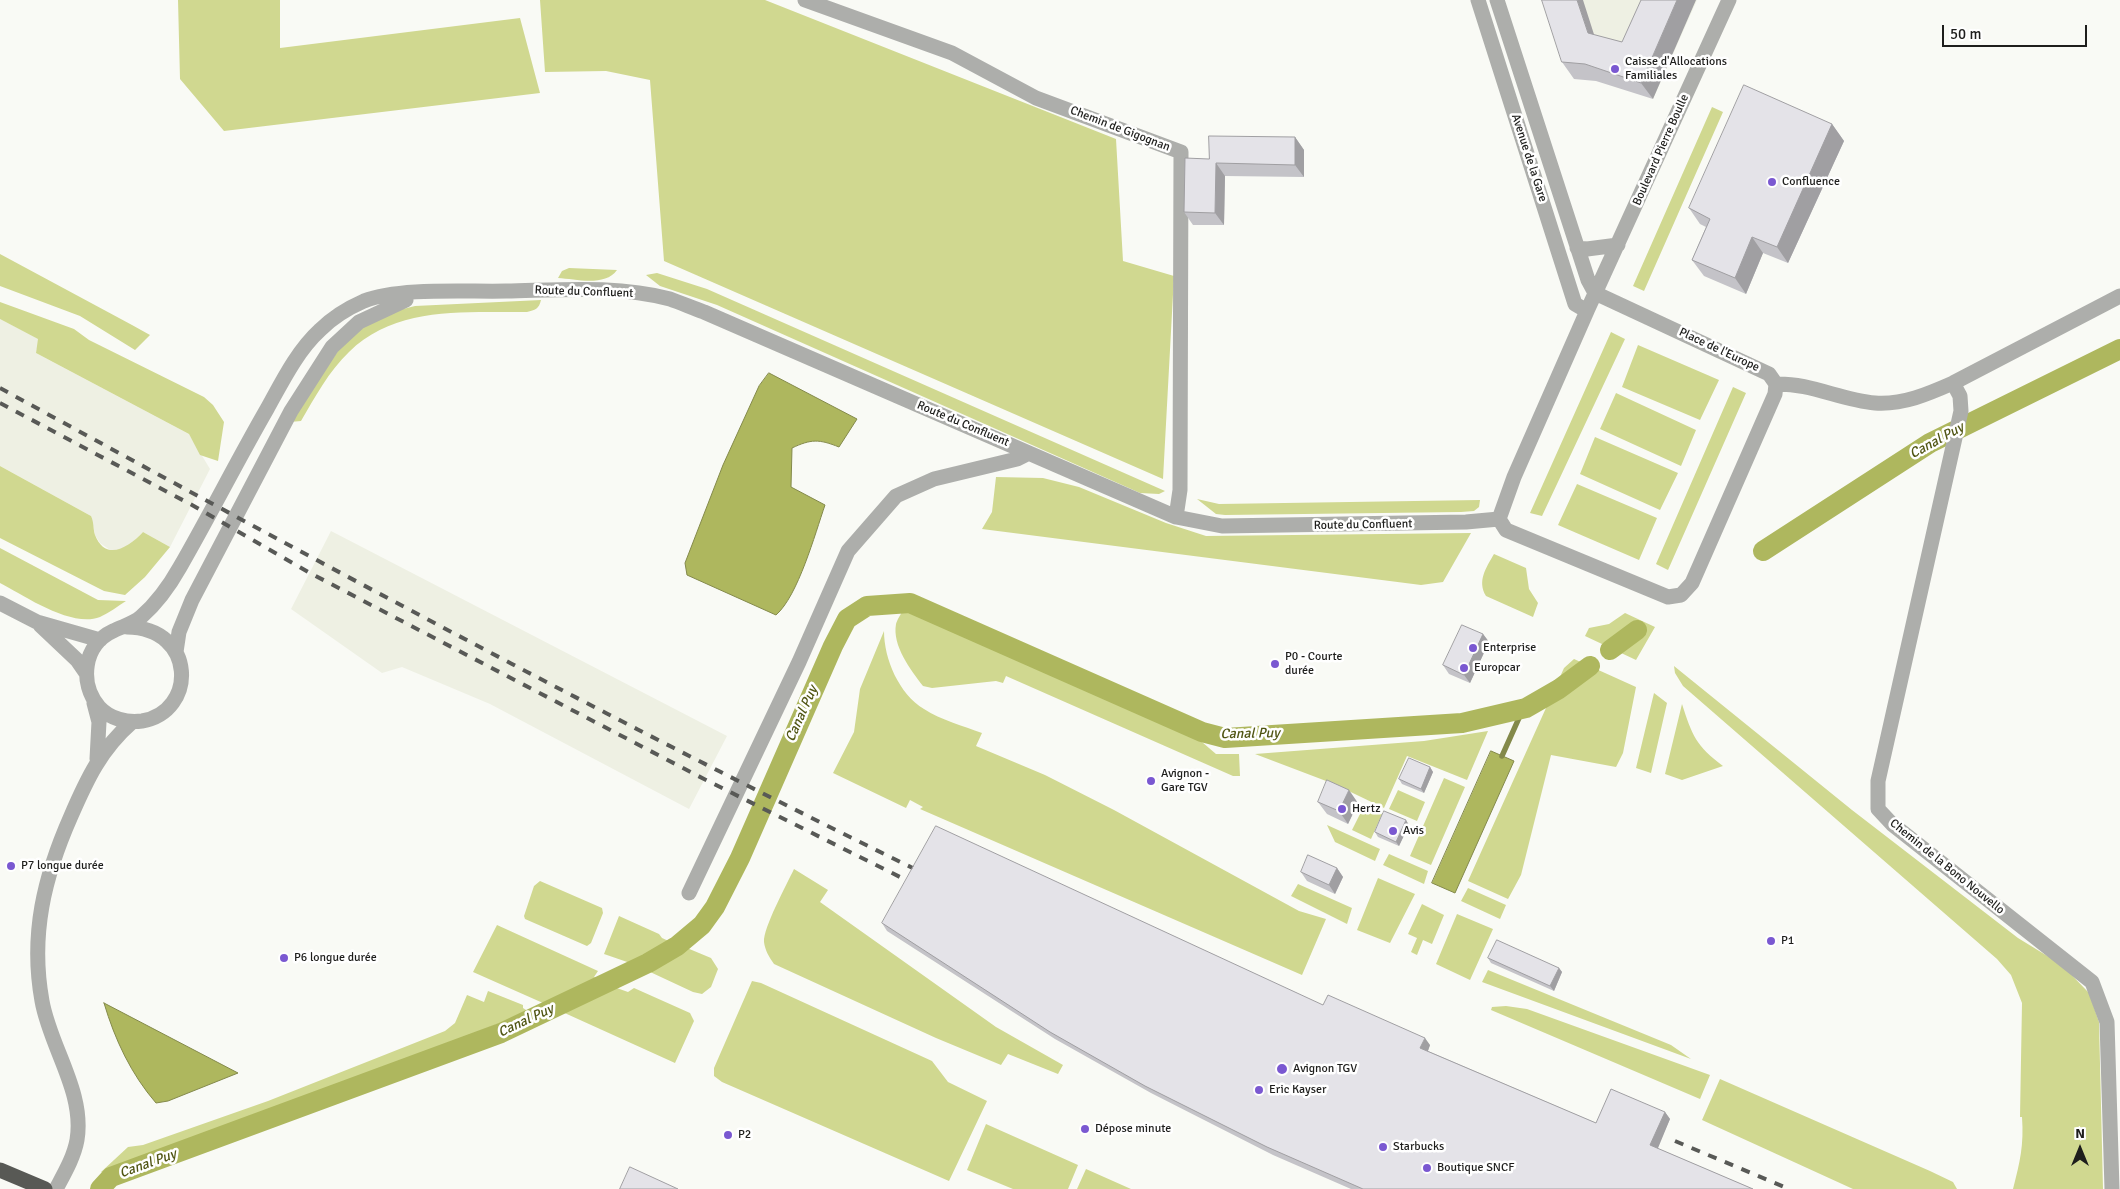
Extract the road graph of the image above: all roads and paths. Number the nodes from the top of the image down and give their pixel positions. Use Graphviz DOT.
graph roads {
  1 [pos="805,0"];
  2 [pos="1478,0"];
  3 [pos="1497,0"];
  4 [pos="1729,0"];
  5 [pos="1618,245"];
  6 [pos="1578,248"];
  7 [pos="433,293"];
  8 [pos="1595,293"];
  9 [pos="2120,296"];
  10 [pos="1587,311"];
  11 [pos="1776,384"];
  12 [pos="1953,384"];
  13 [pos="1029,453"];
  14 [pos="1176,517"];
  15 [pos="1492,520"];
  16 [pos="0,603"];
  17 [pos="37,622"];
  18 [pos="127,627"];
  19 [pos="100,640"];
  20 [pos="176,652"];
  21 [pos="86,673"];
  22 [pos="92,699"];
  23 [pos="132,722"];
  24 [pos="97,759"];
  25 [pos="689,893"];
  26 [pos="0,1170"];
  27 [pos="45,1189"];
  28 [pos="56,1189"];
  29 [pos="2112,1189"];
  1 -- 14 [label="street, Chemin de Gigognan"];
  2 -- 10 [label="street, Avenue de la Gare"];
  3 -- 6 [label="street, Avenue de la Gare"];
  4 -- 5 [label="street, Boulevard Pierre Boulle"];
  5 -- 6 [label="street"];
  5 -- 8 [label="street, Boulevard Pierre Boulle"];
  6 -- 8 [label="street, Avenue de la Gare"];
  7 -- 13 [label="street, Route du Confluent"];
  7 -- 18 [label="street"];
  7 -- 20 [label="street"];
  8 -- 10 [label="street"];
  8 -- 11 [label="street, Place de l'Europe"];
  9 -- 12 [label="street"];
  10 -- 15 [label="street"];
  11 -- 12 [label="street"];
  11 -- 15 [label="street"];
  12 -- 29 [label="street, Chemin de la Bono Nouvello"];
  13 -- 14 [label="street, Route du Confluent"];
  13 -- 25 [label="street"];
  14 -- 15 [label="street, Route du Confluent"];
  16 -- 17 [label="street"];
  17 -- 19 [label="street"];
  17 -- 21 [label="street"];
  18 -- 19 [label="street"];
  18 -- 20 [label="street"];
  19 -- 21 [label="street"];
  20 -- 23 [label="street"];
  21 -- 22 [label="street"];
  22 -- 23 [label="street"];
  22 -- 24 [label="street"];
  23 -- 24 [label="street"];
  24 -- 28 [label="street"];
  26 -- 27 [label="highway"];
}
